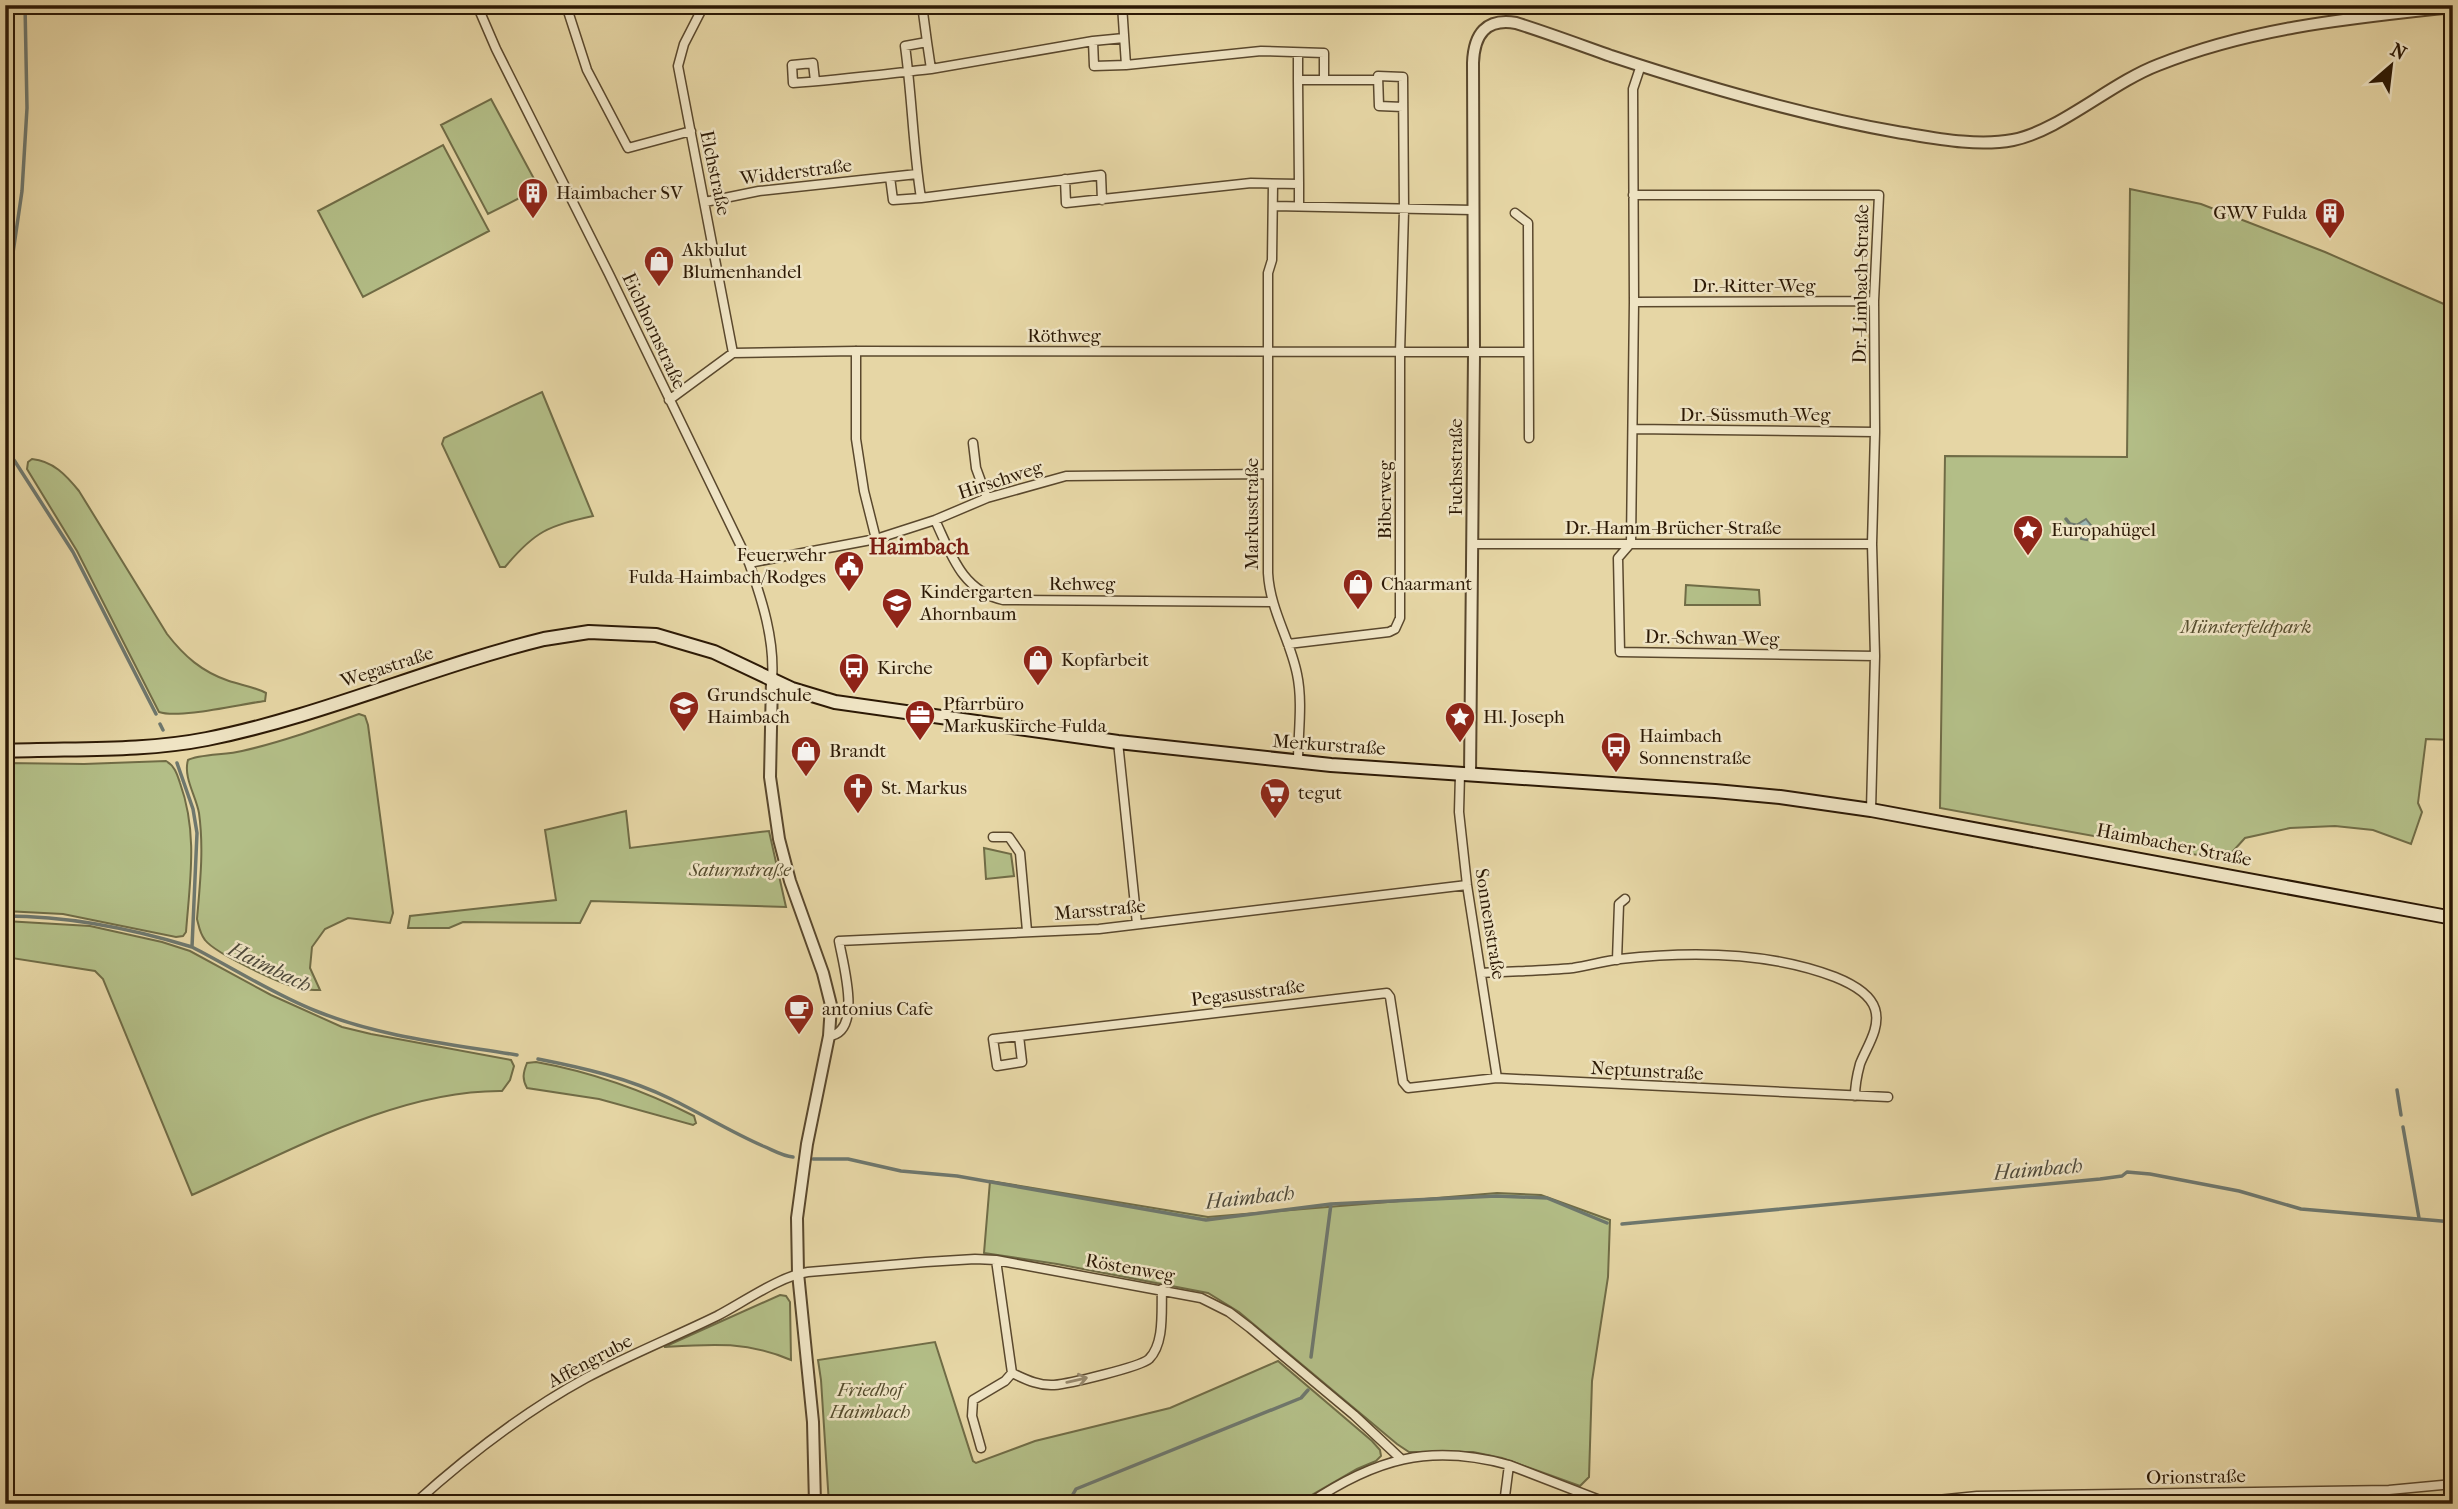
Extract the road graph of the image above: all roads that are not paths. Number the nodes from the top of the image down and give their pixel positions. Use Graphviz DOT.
graph roads {
  1 [pos="477,5"];
  2 [pos="566,5"];
  3 [pos="704,5"];
  4 [pos="922,5"];
  5 [pos="1122,5"];
  6 [pos="2453,7"];
  7 [pos="1124,38"];
  8 [pos="1093,41"];
  9 [pos="927,42"];
  10 [pos="1298,53"];
  11 [pos="1126,65"];
  12 [pos="1641,65"];
  13 [pos="931,69"];
  14 [pos="908,71"];
  15 [pos="1298,80"];
  16 [pos="1324,80"];
  17 [pos="1378,80"];
  18 [pos="815,81"];
  19 [pos="1403,107"];
  20 [pos="691,131"];
  21 [pos="917,174"];
  22 [pos="890,177"];
  23 [pos="1065,179"];
  24 [pos="1273,184"];
  25 [pos="1298,184"];
  26 [pos="1633,195"];
  27 [pos="921,198"];
  28 [pos="1102,200"];
  29 [pos="705,202"];
  30 [pos="1273,206"];
  31 [pos="1299,206"];
  32 [pos="1473,209"];
  33 [pos="1404,210"];
  34 [pos="1515,213"];
  35 [pos="1874,301"];
  36 [pos="1634,303"];
  37 [pos="856,351"];
  38 [pos="1268,352"];
  39 [pos="1401,352"];
  40 [pos="1527,352"];
  41 [pos="733,353"];
  42 [pos="1474,354"];
  43 [pos="669,400"];
  44 [pos="1633,429"];
  45 [pos="1875,432"];
  46 [pos="1529,438"];
  47 [pos="973,443"];
  48 [pos="1267,474"];
  49 [pos="987,498"];
  50 [pos="935,520"];
  51 [pos="876,539"];
  52 [pos="1631,543"];
  53 [pos="1473,544"];
  54 [pos="1872,544"];
  55 [pos="749,563"];
  56 [pos="1271,602"];
  57 [pos="1288,644"];
  58 [pos="1875,656"];
  59 [pos="772,680"];
  60 [pos="1118,743"];
  61 [pos="5,751"];
  62 [pos="1298,762"];
  63 [pos="1465,774"];
  64 [pos="1871,810"];
  65 [pos="1888,813"];
  66 [pos="993,836"];
  67 [pos="1467,885"];
  68 [pos="1625,899"];
  69 [pos="2453,918"];
  70 [pos="1137,924"];
  71 [pos="1027,931"];
  72 [pos="1617,960"];
  73 [pos="1482,973"];
  74 [pos="829,1036"];
  75 [pos="1019,1036"];
  76 [pos="1497,1078"];
  77 [pos="1404,1086"];
  78 [pos="1855,1096"];
  79 [pos="1888,1097"];
  80 [pos="996,1260"];
  81 [pos="797,1273"];
  82 [pos="1162,1289"];
  83 [pos="1012,1373"];
  84 [pos="981,1448"];
  85 [pos="1400,1458"];
  86 [pos="1509,1465"];
  87 [pos="2453,1484"];
  88 [pos="414,1504"];
  89 [pos="815,1504"];
  90 [pos="1308,1504"];
  91 [pos="1504,1504"];
  92 [pos="1610,1504"];
  93 [pos="1898,1504"];
  1 -- 43 [label="street, Eichhornstraße"];
  2 -- 20 [label="street"];
  3 -- 20 [label="street, Elchstraße"];
  4 -- 9 [label="street"];
  5 -- 7 [label="street"];
  6 -- 12 [label="street"];
  7 -- 8 [label="street"];
  7 -- 11 [label="street"];
  8 -- 11 [label="street"];
  8 -- 13 [label="street"];
  9 -- 13 [label="street"];
  9 -- 14 [label="street"];
  10 -- 11 [label="street"];
  10 -- 15 [label="street"];
  10 -- 16 [label="street"];
  12 -- 26 [label="street"];
  12 -- 32 [label="street, Fuchsstraße"];
  13 -- 14 [label="street"];
  14 -- 18 [label="street"];
  14 -- 21 [label="street"];
  15 -- 16 [label="street"];
  15 -- 25 [label="street"];
  16 -- 17 [label="street"];
  17 -- 19 [label="street"];
  17 -- 19 [label="street"];
  19 -- 33 [label="street"];
  20 -- 29 [label="street, Elchstraße"];
  21 -- 22 [label="street, Widderstraße"];
  21 -- 27 [label="street"];
  22 -- 27 [label="street"];
  22 -- 29 [label="street, Widderstraße"];
  23 -- 27 [label="street"];
  23 -- 28 [label="street"];
  23 -- 28 [label="street"];
  24 -- 25 [label="street"];
  24 -- 28 [label="street"];
  24 -- 30 [label="street"];
  25 -- 31 [label="street"];
  26 -- 35 [label="street, Dr.-Limbach-Straße"];
  26 -- 36 [label="street"];
  29 -- 41 [label="street, Elchstraße"];
  30 -- 31 [label="street"];
  30 -- 38 [label="street, Markusstraße"];
  31 -- 33 [label="street"];
  32 -- 33 [label="street"];
  32 -- 42 [label="street, Fuchsstraße"];
  33 -- 39 [label="street, Biberweg"];
  34 -- 40 [label="street"];
  35 -- 36 [label="street, Dr.-Ritter-Weg"];
  35 -- 45 [label="street, Dr.-Limbach-Straße"];
  36 -- 44 [label="street"];
  37 -- 38 [label="street, Röthweg"];
  37 -- 41 [label="street, Röthweg"];
  37 -- 51 [label="street"];
  38 -- 39 [label="street, Röthweg"];
  38 -- 48 [label="street, Markusstraße"];
  39 -- 42 [label="street, Röthweg"];
  39 -- 57 [label="street, Biberweg"];
  40 -- 42 [label="street, Röthweg"];
  40 -- 46 [label="street"];
  41 -- 43 [label="street"];
  42 -- 53 [label="street, Fuchsstraße"];
  43 -- 55 [label="street, Eichhornstraße"];
  44 -- 45 [label="street, Dr.-Süssmuth-Weg"];
  44 -- 52 [label="street"];
  45 -- 54 [label="street, Dr.-Limbach-Straße"];
  47 -- 49 [label="street"];
  48 -- 49 [label="street, Hirschweg"];
  48 -- 56 [label="street, Markusstraße"];
  49 -- 50 [label="street, Hirschweg"];
  50 -- 51 [label="street, Hirschweg"];
  50 -- 56 [label="street, Rehweg"];
  51 -- 55 [label="street, Hirschweg"];
  52 -- 53 [label="street, Dr.-Hamm-Brücher-Straße"];
  52 -- 54 [label="street, Dr.-Hamm-Brücher-Straße"];
  52 -- 58 [label="street, Dr.-Schwan-Weg"];
  53 -- 63 [label="street, Fuchsstraße"];
  54 -- 58 [label="street, Dr.-Limbach-Straße"];
  55 -- 59 [label="street, Eichhornstraße"];
  56 -- 57 [label="street, Markusstraße"];
  57 -- 62 [label="street, Markusstraße"];
  58 -- 64 [label="street, Dr.-Limbach-Straße"];
  59 -- 60 [label="main road, Merkurstraße"];
  59 -- 61 [label="main road, Wegastraße"];
  59 -- 74 [label="street"];
  60 -- 62 [label="main road, Merkurstraße"];
  60 -- 70 [label="street"];
  62 -- 63 [label="main road, Merkurstraße"];
  63 -- 64 [label="main road, Merkurstraße"];
  63 -- 67 [label="street, Sonnenstraße"];
  64 -- 65 [label="main road, Merkurstraße"];
  65 -- 69 [label="main road, Haimbacher Straße"];
  66 -- 71 [label="street"];
  67 -- 70 [label="street, Marsstraße"];
  67 -- 73 [label="street, Sonnenstraße"];
  68 -- 72 [label="street"];
  70 -- 71 [label="street, Marsstraße"];
  71 -- 74 [label="street, Marsstraße"];
  72 -- 73 [label="street"];
  72 -- 78 [label="street"];
  73 -- 76 [label="street, Sonnenstraße"];
  74 -- 81 [label="street"];
  75 -- 75 [label="street, Pegasusstraße"];
  75 -- 77 [label="street, Pegasusstraße"];
  76 -- 77 [label="street, Neptunstraße"];
  76 -- 78 [label="street, Neptunstraße"];
  78 -- 79 [label="street, Neptunstraße"];
  80 -- 81 [label="street, Röstenweg"];
  80 -- 82 [label="street, Röstenweg"];
  80 -- 83 [label="street"];
  81 -- 88 [label="street, Affengrube"];
  81 -- 89 [label="street"];
  83 -- 82 [label="street, one-way"];
  82 -- 85 [label="street, Röstenweg"];
  83 -- 84 [label="street"];
  85 -- 86 [label="street"];
  85 -- 90 [label="street"];
  86 -- 91 [label="street"];
  86 -- 92 [label="street"];
  87 -- 93 [label="street, Orionstraße"];
}
